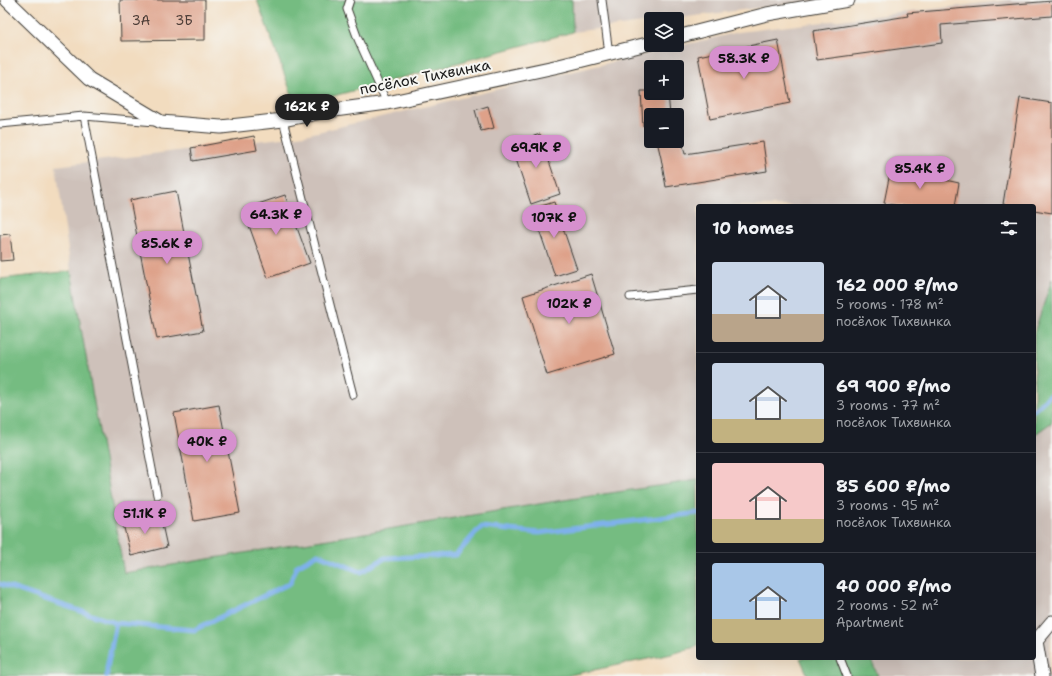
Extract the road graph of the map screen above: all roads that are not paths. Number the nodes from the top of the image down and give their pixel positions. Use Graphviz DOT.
graph roads {
  1 [pos="8,0"];
  2 [pos="350,0"];
  3 [pos="602,0"];
  4 [pos="848,0"];
  5 [pos="684,35"];
  6 [pos="644,45"];
  7 [pos="609,54"];
  8 [pos="388,103"];
  9 [pos="84,116"];
  10 [pos="283,120"];
  11 [pos="161,122"];
  12 [pos="0,124"];
  13 [pos="696,290"];
  14 [pos="630,297"];
  15 [pos="353,395"];
  16 [pos="157,495"];
  17 [pos="1052,622"];
  18 [pos="841,660"];
  19 [pos="847,676"];
  20 [pos="1042,676"];
  1 -- 11 [label="street, посёлок Тихвинка"];
  2 -- 8 [label="lane"];
  3 -- 7 [label="lane"];
  4 -- 5 [label="street"];
  6 -- 7 [label="street, посёлок Тихвинка"];
  7 -- 8 [label="street, посёлок Тихвинка"];
  8 -- 10 [label="street, посёлок Тихвинка"];
  9 -- 11 [label="lane"];
  9 -- 12 [label="lane"];
  9 -- 16 [label="lane"];
  10 -- 11 [label="street, посёлок Тихвинка"];
  10 -- 15 [label="lane"];
  13 -- 14 [label="lane"];
  17 -- 20 [label="street"];
  18 -- 19 [label="lane"];
}
